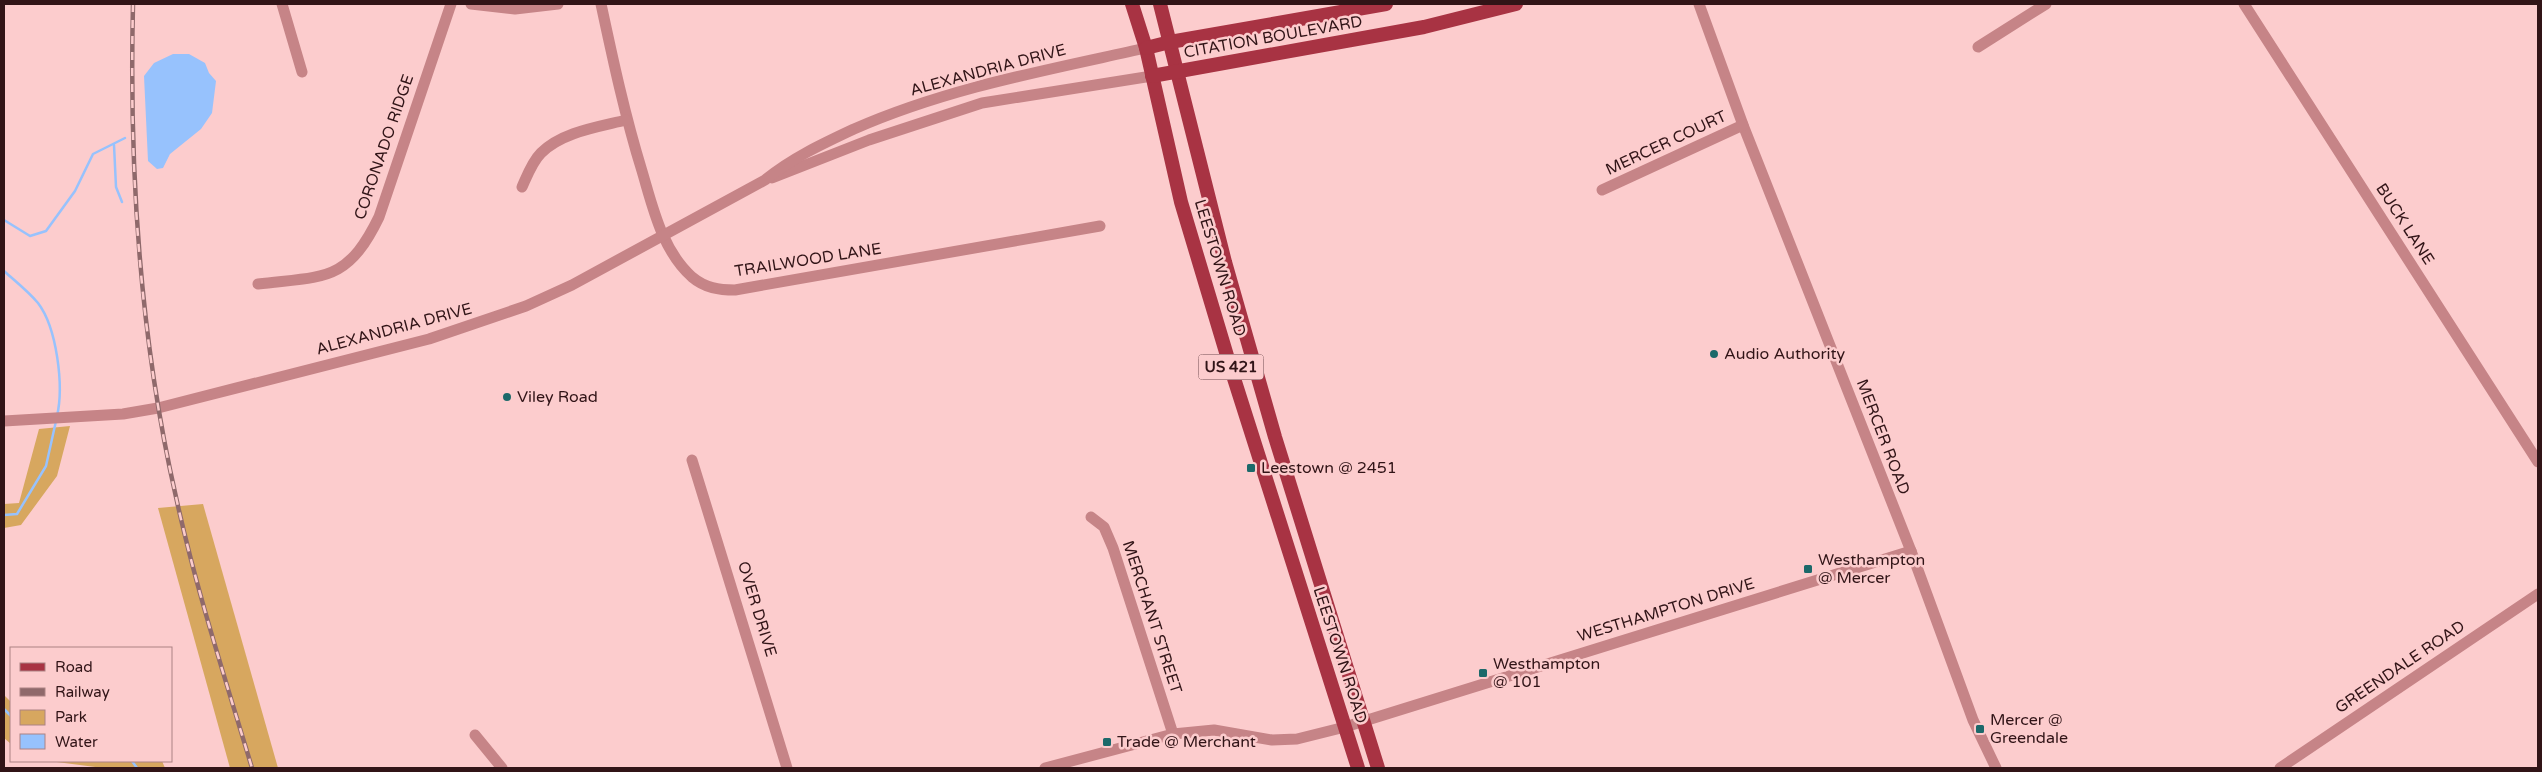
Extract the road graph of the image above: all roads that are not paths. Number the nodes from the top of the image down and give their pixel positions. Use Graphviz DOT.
graph roads {
  1 [pos="282,4"];
  2 [pos="451,4"];
  3 [pos="471,4"];
  4 [pos="558,4"];
  5 [pos="600,4"];
  6 [pos="1132,4"];
  7 [pos="1160,4"];
  8 [pos="1386,4"];
  9 [pos="1516,4"];
  10 [pos="1699,4"];
  11 [pos="2046,4"];
  12 [pos="2244,4"];
  13 [pos="1170,42"];
  14 [pos="1978,47"];
  15 [pos="1146,48"];
  16 [pos="302,72"];
  17 [pos="1177,73"];
  18 [pos="1152,76"];
  19 [pos="626,120"];
  20 [pos="1743,125"];
  21 [pos="765,180"];
  22 [pos="522,187"];
  23 [pos="1602,190"];
  24 [pos="1100,226"];
  25 [pos="663,236"];
  26 [pos="258,284"];
  27 [pos="4,421"];
  28 [pos="692,460"];
  29 [pos="2538,462"];
  30 [pos="1091,517"];
  31 [pos="1911,551"];
  32 [pos="2538,594"];
  33 [pos="1363,721"];
  34 [pos="1345,727"];
  35 [pos="1173,734"];
  36 [pos="475,735"];
  37 [pos="502,768"];
  38 [pos="787,768"];
  39 [pos="1045,768"];
  40 [pos="1358,768"];
  41 [pos="1378,768"];
  42 [pos="1996,768"];
  43 [pos="2280,768"];
  1 -- 16 [label="street"];
  2 -- 26 [label="street, CORONADO RIDGE"];
  3 -- 4 [label="street"];
  5 -- 19 [label="street, TRAILWOOD LANE"];
  6 -- 15 [label="main road, LEESTOWN ROAD / US 421"];
  7 -- 13 [label="main road, LEESTOWN ROAD / US 421"];
  8 -- 13 [label="main road, CITATION BOULEVARD"];
  9 -- 17 [label="main road, CITATION BOULEVARD"];
  10 -- 20 [label="street, MERCER ROAD"];
  11 -- 14 [label="street"];
  12 -- 29 [label="street, BUCK LANE"];
  13 -- 15 [label="main road, CITATION BOULEVARD"];
  13 -- 17 [label="main road, LEESTOWN ROAD / US 421"];
  15 -- 18 [label="main road, LEESTOWN ROAD / US 421"];
  15 -- 21 [label="street, ALEXANDRIA DRIVE"];
  17 -- 18 [label="main road, CITATION BOULEVARD"];
  17 -- 33 [label="main road, LEESTOWN ROAD / US 421"];
  18 -- 21 [label="street, ALEXANDRIA DRIVE"];
  18 -- 34 [label="main road, LEESTOWN ROAD / US 421"];
  19 -- 22 [label="street"];
  19 -- 25 [label="street, TRAILWOOD LANE"];
  20 -- 23 [label="street, MERCER COURT"];
  20 -- 31 [label="street, MERCER ROAD"];
  21 -- 25 [label="street, ALEXANDRIA DRIVE"];
  24 -- 25 [label="street, TRAILWOOD LANE"];
  25 -- 27 [label="street, ALEXANDRIA DRIVE"];
  28 -- 38 [label="street, OVER DRIVE"];
  30 -- 35 [label="street, MERCHANT STREET"];
  31 -- 33 [label="street, WESTHAMPTON DRIVE"];
  31 -- 42 [label="street, MERCER ROAD"];
  32 -- 43 [label="street, GREENDALE ROAD"];
  33 -- 34 [label="street, WESTHAMPTON DRIVE"];
  33 -- 41 [label="main road, LEESTOWN ROAD / US 421"];
  34 -- 35 [label="street, WESTHAMPTON DRIVE"];
  34 -- 40 [label="main road, LEESTOWN ROAD / US 421"];
  35 -- 39 [label="street, WESTHAMPTON DRIVE"];
  36 -- 37 [label="street"];
}
